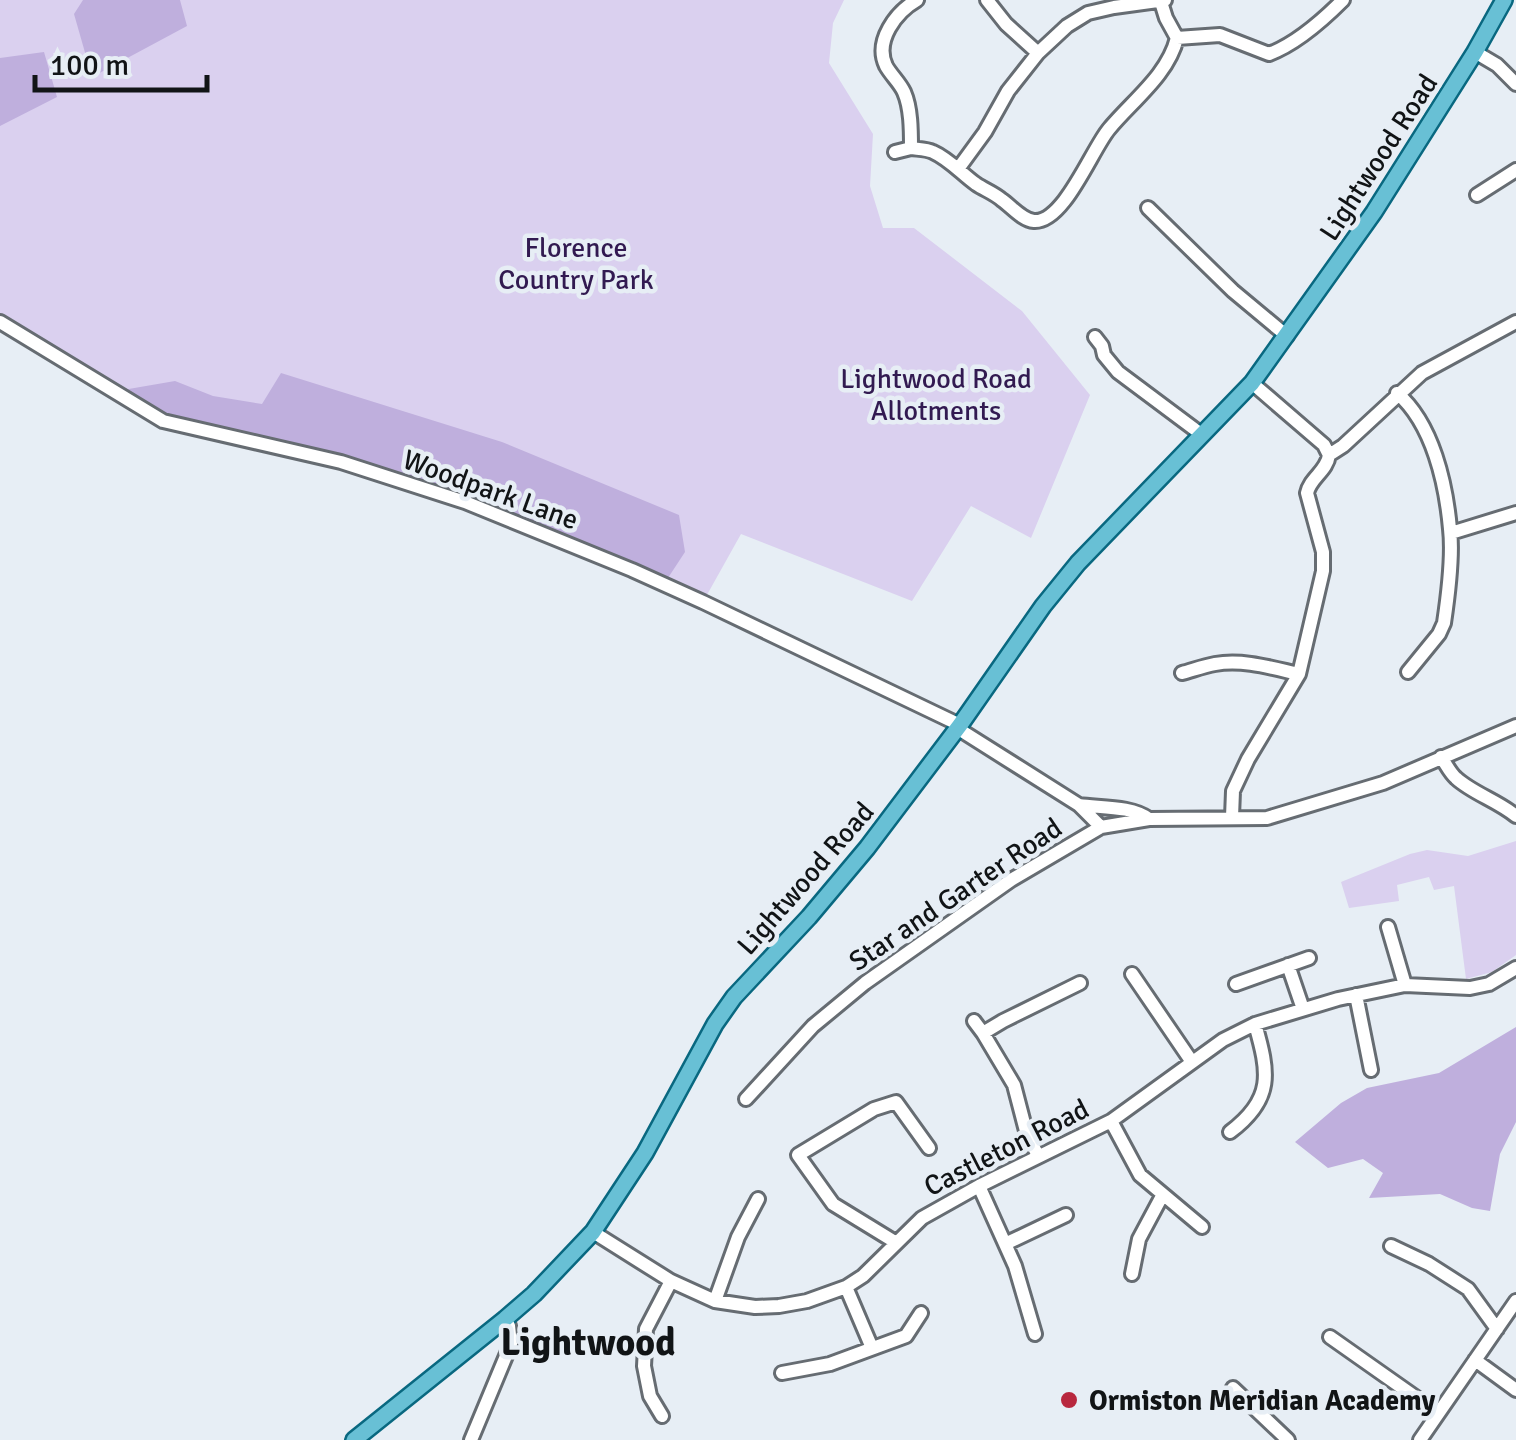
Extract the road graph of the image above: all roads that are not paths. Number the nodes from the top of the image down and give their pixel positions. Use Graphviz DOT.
graph roads {
  1 [pos="917,0"];
  2 [pos="988,0"];
  3 [pos="1342,0"];
  4 [pos="1504,0"];
  5 [pos="1163,1"];
  6 [pos="1113,3"];
  7 [pos="1177,38"];
  8 [pos="1476,52"];
  9 [pos="1038,53"];
  10 [pos="1516,84"];
  11 [pos="911,148"];
  12 [pos="895,152"];
  13 [pos="958,169"];
  14 [pos="1516,170"];
  15 [pos="1477,195"];
  16 [pos="1148,208"];
  17 [pos="0,322"];
  18 [pos="1516,322"];
  19 [pos="1287,336"];
  20 [pos="1095,337"];
  21 [pos="1252,383"];
  22 [pos="1397,393"];
  23 [pos="1200,434"];
  24 [pos="1330,455"];
  25 [pos="1516,513"];
  26 [pos="1451,532"];
  27 [pos="1408,672"];
  28 [pos="1182,673"];
  29 [pos="1299,674"];
  30 [pos="1516,726"];
  31 [pos="958,727"];
  32 [pos="1441,757"];
  33 [pos="1080,805"];
  34 [pos="1516,816"];
  35 [pos="1232,818"];
  36 [pos="1150,819"];
  37 [pos="1102,827"];
  38 [pos="1388,926"];
  39 [pos="1309,958"];
  40 [pos="1288,965"];
  41 [pos="1516,968"];
  42 [pos="1132,974"];
  43 [pos="1242,976"];
  44 [pos="1080,983"];
  45 [pos="1404,985"];
  46 [pos="1356,995"];
  47 [pos="1303,1009"];
  48 [pos="974,1021"];
  49 [pos="1255,1024"];
  50 [pos="983,1033"];
  51 [pos="1192,1062"];
  52 [pos="1371,1070"];
  53 [pos="746,1099"];
  54 [pos="1110,1122"];
  55 [pos="1230,1132"];
  56 [pos="929,1148"];
  57 [pos="1038,1156"];
  58 [pos="978,1186"];
  59 [pos="1162,1196"];
  60 [pos="750,1204"];
  61 [pos="1066,1215"];
  62 [pos="1202,1227"];
  63 [pos="593,1232"];
  64 [pos="896,1242"];
  65 [pos="1005,1244"];
  66 [pos="1391,1246"];
  67 [pos="1132,1274"];
  68 [pos="671,1282"];
  69 [pos="846,1287"];
  70 [pos="715,1301"];
  71 [pos="1516,1301"];
  72 [pos="921,1312"];
  73 [pos="505,1319"];
  74 [pos="1037,1327"];
  75 [pos="1497,1329"];
  76 [pos="1330,1337"];
  77 [pos="872,1348"];
  78 [pos="1476,1360"];
  79 [pos="782,1372"];
  80 [pos="1232,1388"];
  81 [pos="1516,1390"];
  82 [pos="1438,1413"];
  83 [pos="662,1416"];
  84 [pos="354,1440"];
  85 [pos="471,1440"];
  86 [pos="1288,1440"];
  87 [pos="1420,1440"];
  1 -- 11 [label="street"];
  2 -- 9 [label="street"];
  3 -- 7 [label="street"];
  4 -- 8 [label="main road, Lightwood Road"];
  5 -- 6 [label="street"];
  5 -- 7 [label="street"];
  6 -- 9 [label="street"];
  7 -- 13 [label="street"];
  8 -- 10 [label="street"];
  8 -- 19 [label="main road, Lightwood Road"];
  9 -- 13 [label="street"];
  11 -- 12 [label="street"];
  11 -- 13 [label="street"];
  14 -- 15 [label="street"];
  16 -- 19 [label="street"];
  17 -- 31 [label="street, Woodpark Lane"];
  18 -- 22 [label="street"];
  19 -- 21 [label="main road, Lightwood Road"];
  20 -- 23 [label="street"];
  21 -- 23 [label="main road, Lightwood Road"];
  21 -- 24 [label="street"];
  22 -- 24 [label="street"];
  22 -- 26 [label="street"];
  23 -- 31 [label="main road, Lightwood Road"];
  24 -- 29 [label="street"];
  25 -- 26 [label="street"];
  26 -- 27 [label="street"];
  28 -- 29 [label="street"];
  29 -- 35 [label="street"];
  30 -- 32 [label="street, Star and Garter Road"];
  31 -- 33 [label="street, Woodpark Lane"];
  31 -- 63 [label="main road, Lightwood Road"];
  32 -- 34 [label="street"];
  32 -- 35 [label="street, Star and Garter Road"];
  33 -- 36 [label="street"];
  33 -- 37 [label="street"];
  35 -- 36 [label="street, Star and Garter Road"];
  36 -- 37 [label="street, Star and Garter Road"];
  37 -- 53 [label="street, Star and Garter Road"];
  38 -- 45 [label="street"];
  39 -- 40 [label="street"];
  40 -- 43 [label="street"];
  40 -- 47 [label="street"];
  41 -- 45 [label="street, Castleton Road"];
  42 -- 51 [label="street"];
  44 -- 50 [label="street"];
  45 -- 46 [label="street, Castleton Road"];
  46 -- 47 [label="street, Castleton Road"];
  46 -- 52 [label="street"];
  47 -- 49 [label="street, Castleton Road"];
  48 -- 50 [label="street"];
  49 -- 51 [label="street, Castleton Road"];
  49 -- 55 [label="street"];
  50 -- 57 [label="street"];
  51 -- 54 [label="street, Castleton Road"];
  54 -- 57 [label="street, Castleton Road"];
  54 -- 59 [label="street"];
  56 -- 64 [label="street"];
  57 -- 58 [label="street, Castleton Road"];
  58 -- 64 [label="street, Castleton Road"];
  58 -- 65 [label="street"];
  59 -- 62 [label="street"];
  59 -- 67 [label="street"];
  60 -- 70 [label="street"];
  61 -- 65 [label="street"];
  63 -- 68 [label="street, Castleton Road"];
  63 -- 73 [label="main road, Lightwood Road"];
  64 -- 69 [label="street, Castleton Road"];
  65 -- 74 [label="street"];
  66 -- 75 [label="street"];
  68 -- 70 [label="street, Castleton Road"];
  68 -- 83 [label="street"];
  69 -- 70 [label="street, Castleton Road"];
  69 -- 77 [label="street"];
  71 -- 75 [label="street"];
  72 -- 77 [label="street"];
  73 -- 84 [label="main road, Lightwood Road"];
  73 -- 85 [label="street"];
  75 -- 78 [label="street"];
  76 -- 82 [label="street"];
  77 -- 79 [label="street"];
  78 -- 81 [label="street"];
  78 -- 82 [label="street"];
  80 -- 86 [label="street"];
  82 -- 87 [label="street"];
}
